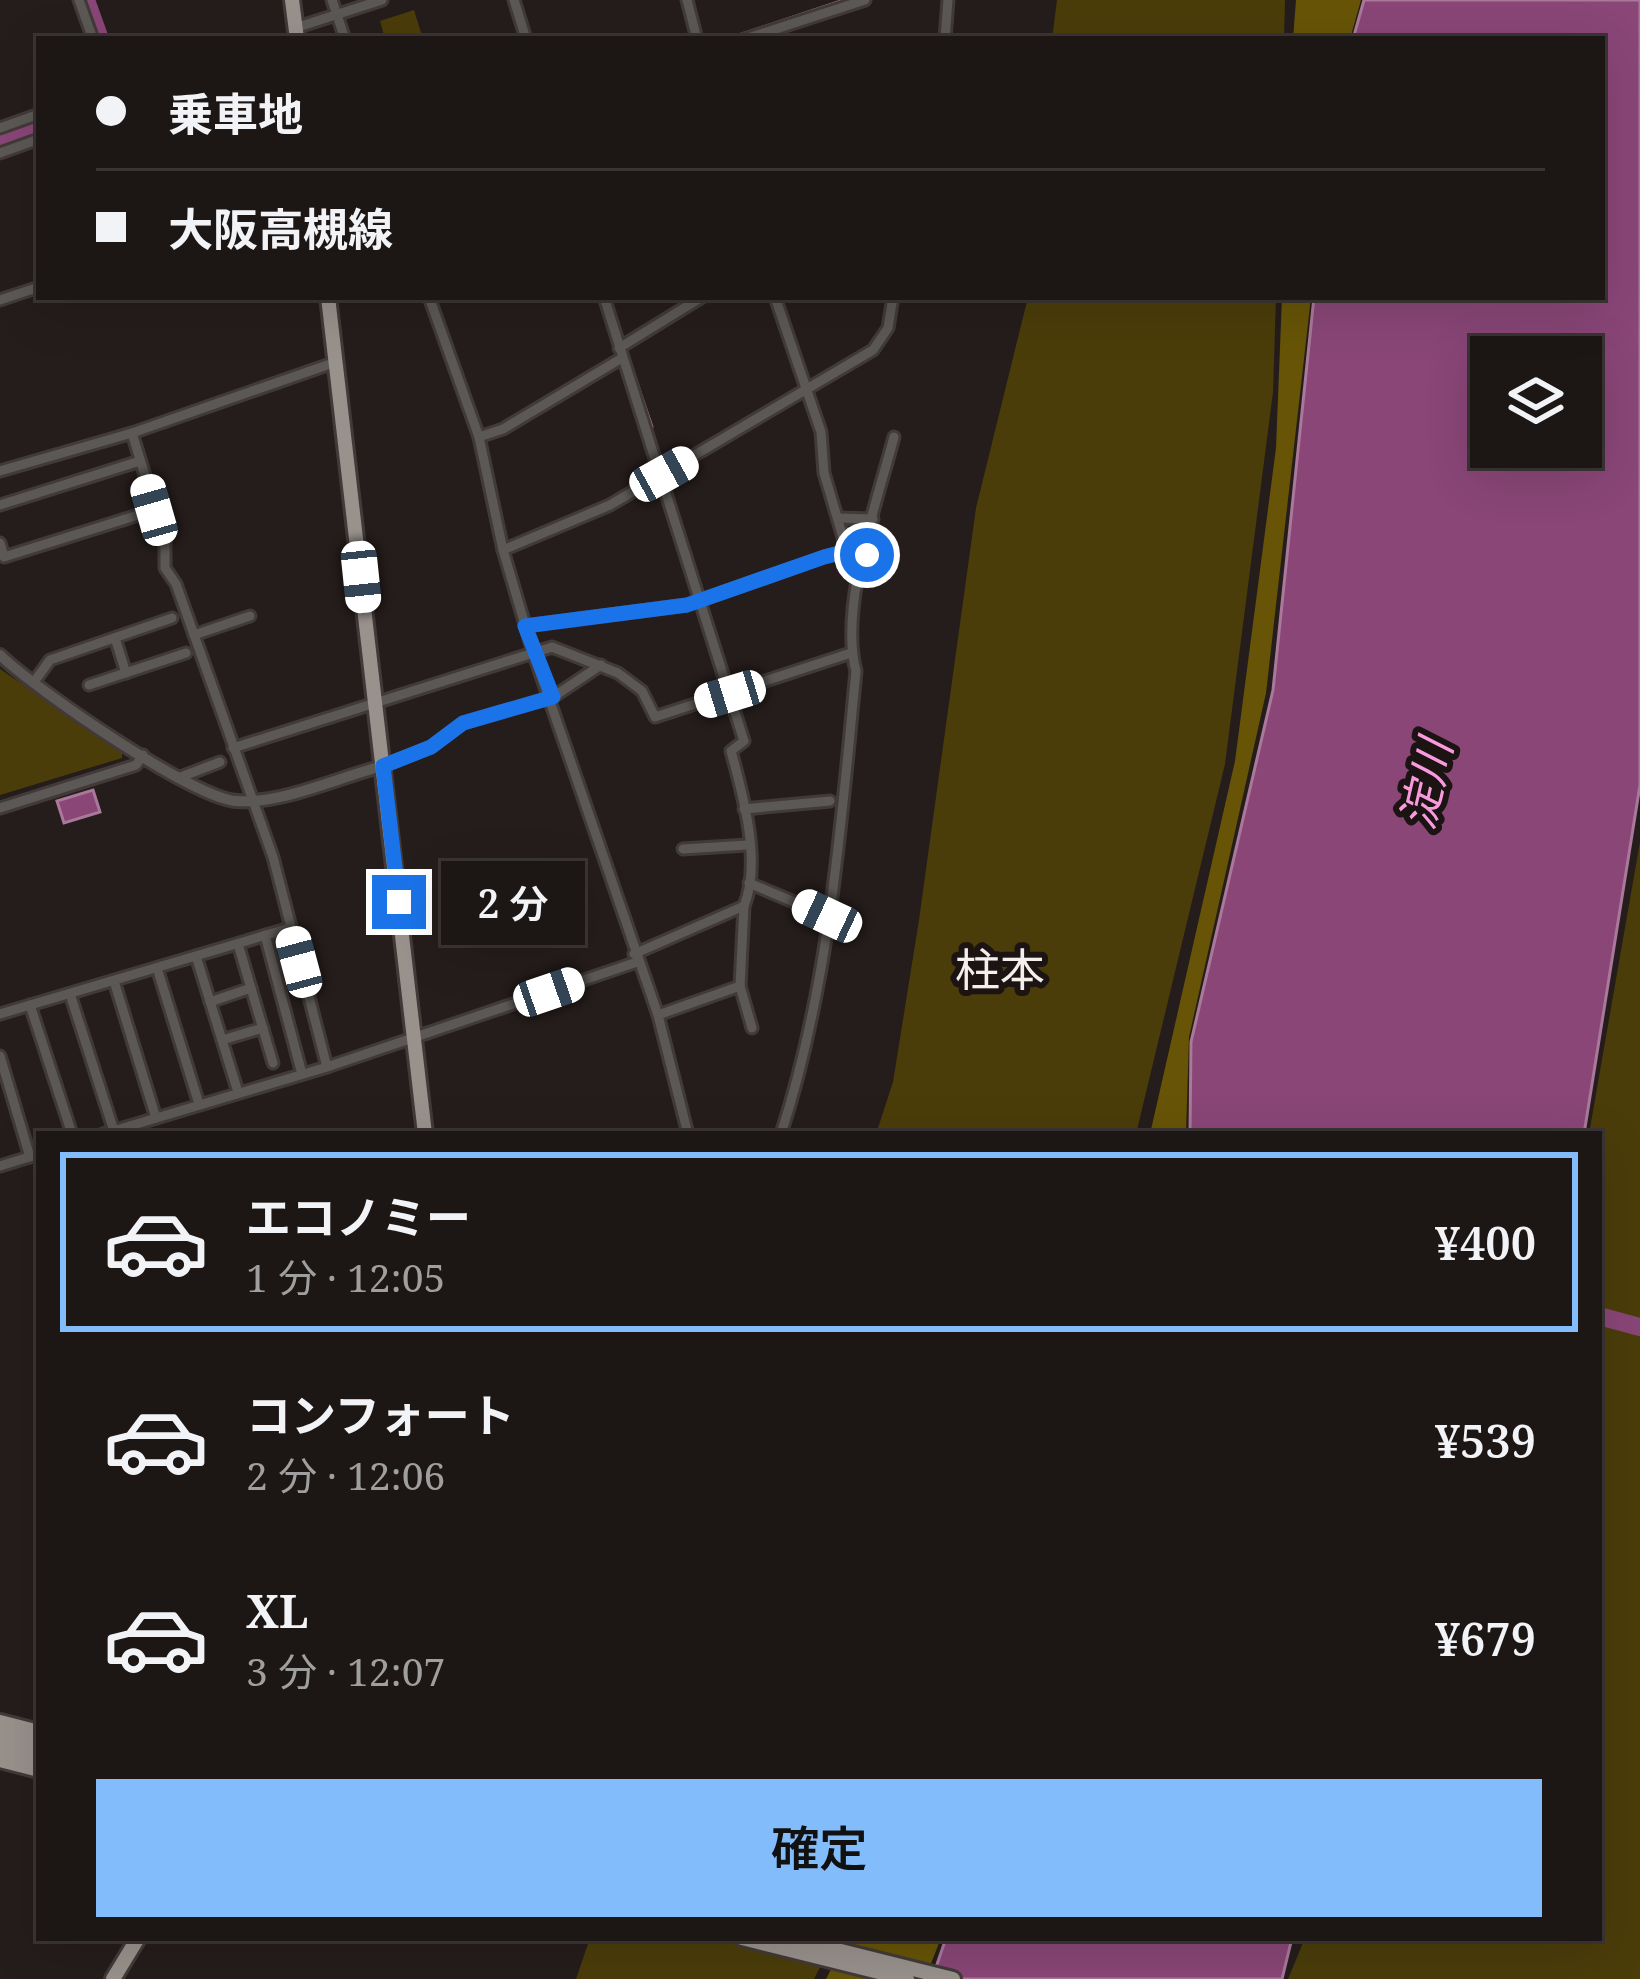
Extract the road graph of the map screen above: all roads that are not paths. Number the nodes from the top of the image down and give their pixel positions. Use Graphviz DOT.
graph roads {
  1 [pos="79,0"];
  2 [pos="292,0"];
  3 [pos="332,0"];
  4 [pos="382,0"];
  5 [pos="514,0"];
  6 [pos="687,0"];
  7 [pos="865,0"];
  8 [pos="948,0"];
  9 [pos="337,16"];
  10 [pos="296,33"];
  11 [pos="92,36"];
  12 [pos="344,36"];
  13 [pos="525,36"];
  14 [pos="696,36"];
  15 [pos="754,36"];
  16 [pos="945,36"];
  17 [pos="36,115"];
  18 [pos="0,128"];
  19 [pos="36,140"];
  20 [pos="0,153"];
  21 [pos="36,288"];
  22 [pos="0,300"];
  23 [pos="328,300"];
  24 [pos="430,300"];
  25 [pos="605,300"];
  26 [pos="697,300"];
  27 [pos="776,300"];
  28 [pos="893,300"];
  29 [pos="620,353"];
  30 [pos="336,362"];
  31 [pos="803,388"];
  32 [pos="132,433"];
  33 [pos="479,437"];
  34 [pos="894,437"];
  35 [pos="140,461"];
  36 [pos="0,471"];
  37 [pos="664,474"];
  38 [pos="0,505"];
  39 [pos="154,510"];
  40 [pos="838,518"];
  41 [pos="873,519"];
  42 [pos="0,543"];
  43 [pos="503,550"];
  44 [pos="847,551"];
  45 [pos="867,555"];
  46 [pos="702,601"];
  47 [pos="250,616"];
  48 [pos="172,618"];
  49 [pos="525,626"];
  50 [pos="194,634"];
  51 [pos="115,638"];
  52 [pos="533,652"];
  53 [pos="186,653"];
  54 [pos="851,653"];
  55 [pos="0,655"];
  56 [pos="601,665"];
  57 [pos="126,673"];
  58 [pos="34,682"];
  59 [pos="89,685"];
  60 [pos="730,694"];
  61 [pos="553,697"];
  62 [pos="374,702"];
  63 [pos="233,748"];
  64 [pos="142,755"];
  65 [pos="220,762"];
  66 [pos="383,766"];
  67 [pos="178,778"];
  68 [pos="252,801"];
  69 [pos="830,801"];
  70 [pos="0,808"];
  71 [pos="744,809"];
  72 [pos="747,844"];
  73 [pos="683,849"];
  74 [pos="749,883"];
  75 [pos="744,906"];
  76 [pos="827,916"];
  77 [pos="290,928"];
  78 [pos="265,935"];
  79 [pos="238,944"];
  80 [pos="196,956"];
  81 [pos="636,958"];
  82 [pos="158,968"];
  83 [pos="114,981"];
  84 [pos="740,986"];
  85 [pos="251,988"];
  86 [pos="70,994"];
  87 [pos="210,1002"];
  88 [pos="30,1005"];
  89 [pos="0,1014"];
  90 [pos="658,1015"];
  91 [pos="263,1028"];
  92 [pos="752,1028"];
  93 [pos="416,1038"];
  94 [pos="222,1040"];
  95 [pos="0,1056"];
  96 [pos="274,1063"];
  97 [pos="327,1067"];
  98 [pos="302,1074"];
  99 [pos="238,1093"];
  100 [pos="199,1105"];
  101 [pos="156,1118"];
  102 [pos="71,1131"];
  103 [pos="109,1131"];
  104 [pos="112,1131"];
  105 [pos="425,1131"];
  106 [pos="683,1131"];
  107 [pos="782,1131"];
  108 [pos="35,1155"];
  109 [pos="0,1166"];
  110 [pos="0,1722"];
  111 [pos="36,1731"];
  112 [pos="0,1735"];
  113 [pos="36,1745"];
  114 [pos="0,1747"];
  115 [pos="36,1757"];
  116 [pos="0,1760"];
  117 [pos="36,1769"];
  118 [pos="136,1941"];
  119 [pos="754,1941"];
  120 [pos="801,1941"];
  121 [pos="113,1979"];
  122 [pos="907,1979"];
  123 [pos="953,1979"];
  1 -- 11 [label="street"];
  2 -- 10 [label="main road"];
  3 -- 9 [label="street"];
  4 -- 9 [label="street"];
  5 -- 13 [label="street"];
  6 -- 14 [label="street"];
  7 -- 15 [label="street"];
  8 -- 16 [label="street"];
  9 -- 10 [label="street"];
  9 -- 12 [label="street"];
  17 -- 18 [label="street"];
  19 -- 20 [label="street"];
  21 -- 22 [label="street"];
  23 -- 30 [label="main road"];
  24 -- 33 [label="street"];
  25 -- 29 [label="street"];
  26 -- 29 [label="street"];
  27 -- 31 [label="street"];
  28 -- 31 [label="street"];
  29 -- 33 [label="street"];
  29 -- 37 [label="street"];
  30 -- 32 [label="street"];
  30 -- 62 [label="main road"];
  31 -- 37 [label="street"];
  31 -- 40 [label="street"];
  32 -- 35 [label="street"];
  32 -- 36 [label="street"];
  33 -- 43 [label="street"];
  34 -- 41 [label="street"];
  35 -- 38 [label="street"];
  35 -- 39 [label="street"];
  37 -- 43 [label="street"];
  37 -- 46 [label="street"];
  39 -- 42 [label="street"];
  39 -- 50 [label="street"];
  40 -- 41 [label="street"];
  40 -- 44 [label="street"];
  41 -- 45 [label="street"];
  43 -- 49 [label="street"];
  44 -- 45 [label="street"];
  44 -- 46 [label="street"];
  45 -- 54 [label="street"];
  46 -- 49 [label="street"];
  46 -- 60 [label="street"];
  47 -- 50 [label="street"];
  48 -- 51 [label="street"];
  49 -- 52 [label="street"];
  50 -- 63 [label="street"];
  51 -- 57 [label="street"];
  51 -- 58 [label="street"];
  52 -- 56 [label="street"];
  52 -- 61 [label="street"];
  52 -- 62 [label="street"];
  53 -- 57 [label="street"];
  54 -- 60 [label="street"];
  54 -- 76 [label="street"];
  55 -- 58 [label="street"];
  56 -- 60 [label="street"];
  56 -- 61 [label="street"];
  57 -- 59 [label="street"];
  58 -- 64 [label="street"];
  60 -- 71 [label="street"];
  61 -- 66 [label="street"];
  61 -- 81 [label="street"];
  62 -- 63 [label="street"];
  62 -- 66 [label="main road"];
  63 -- 68 [label="street"];
  64 -- 67 [label="street"];
  64 -- 70 [label="street"];
  65 -- 67 [label="street"];
  66 -- 68 [label="street"];
  66 -- 93 [label="main road"];
  67 -- 68 [label="street"];
  68 -- 77 [label="street"];
  69 -- 71 [label="street"];
  71 -- 72 [label="street"];
  72 -- 73 [label="street"];
  72 -- 74 [label="street"];
  74 -- 75 [label="street"];
  74 -- 76 [label="street"];
  75 -- 81 [label="street"];
  75 -- 84 [label="street"];
  76 -- 107 [label="street"];
  77 -- 78 [label="street"];
  77 -- 97 [label="street"];
  78 -- 79 [label="street"];
  78 -- 98 [label="street"];
  79 -- 80 [label="street"];
  79 -- 85 [label="street"];
  80 -- 82 [label="street"];
  80 -- 87 [label="street"];
  81 -- 90 [label="street"];
  81 -- 93 [label="street"];
  82 -- 83 [label="street"];
  82 -- 100 [label="street"];
  83 -- 86 [label="street"];
  83 -- 101 [label="street"];
  84 -- 90 [label="street"];
  84 -- 92 [label="street"];
  85 -- 87 [label="street"];
  85 -- 91 [label="street"];
  86 -- 88 [label="street"];
  86 -- 103 [label="street"];
  87 -- 94 [label="street"];
  88 -- 89 [label="street"];
  88 -- 102 [label="street"];
  90 -- 106 [label="street"];
  91 -- 94 [label="street"];
  91 -- 96 [label="street"];
  93 -- 97 [label="street"];
  93 -- 105 [label="main road"];
  94 -- 99 [label="street"];
  95 -- 108 [label="street"];
  97 -- 98 [label="street"];
  98 -- 99 [label="street"];
  99 -- 100 [label="street"];
  100 -- 101 [label="street"];
  101 -- 104 [label="street"];
  108 -- 109 [label="street"];
  110 -- 111 [label="main road"];
  112 -- 113 [label="main road"];
  114 -- 115 [label="main road"];
  116 -- 117 [label="main road"];
  118 -- 121 [label="main road"];
  119 -- 122 [label="main road"];
  120 -- 123 [label="main road"];
}
